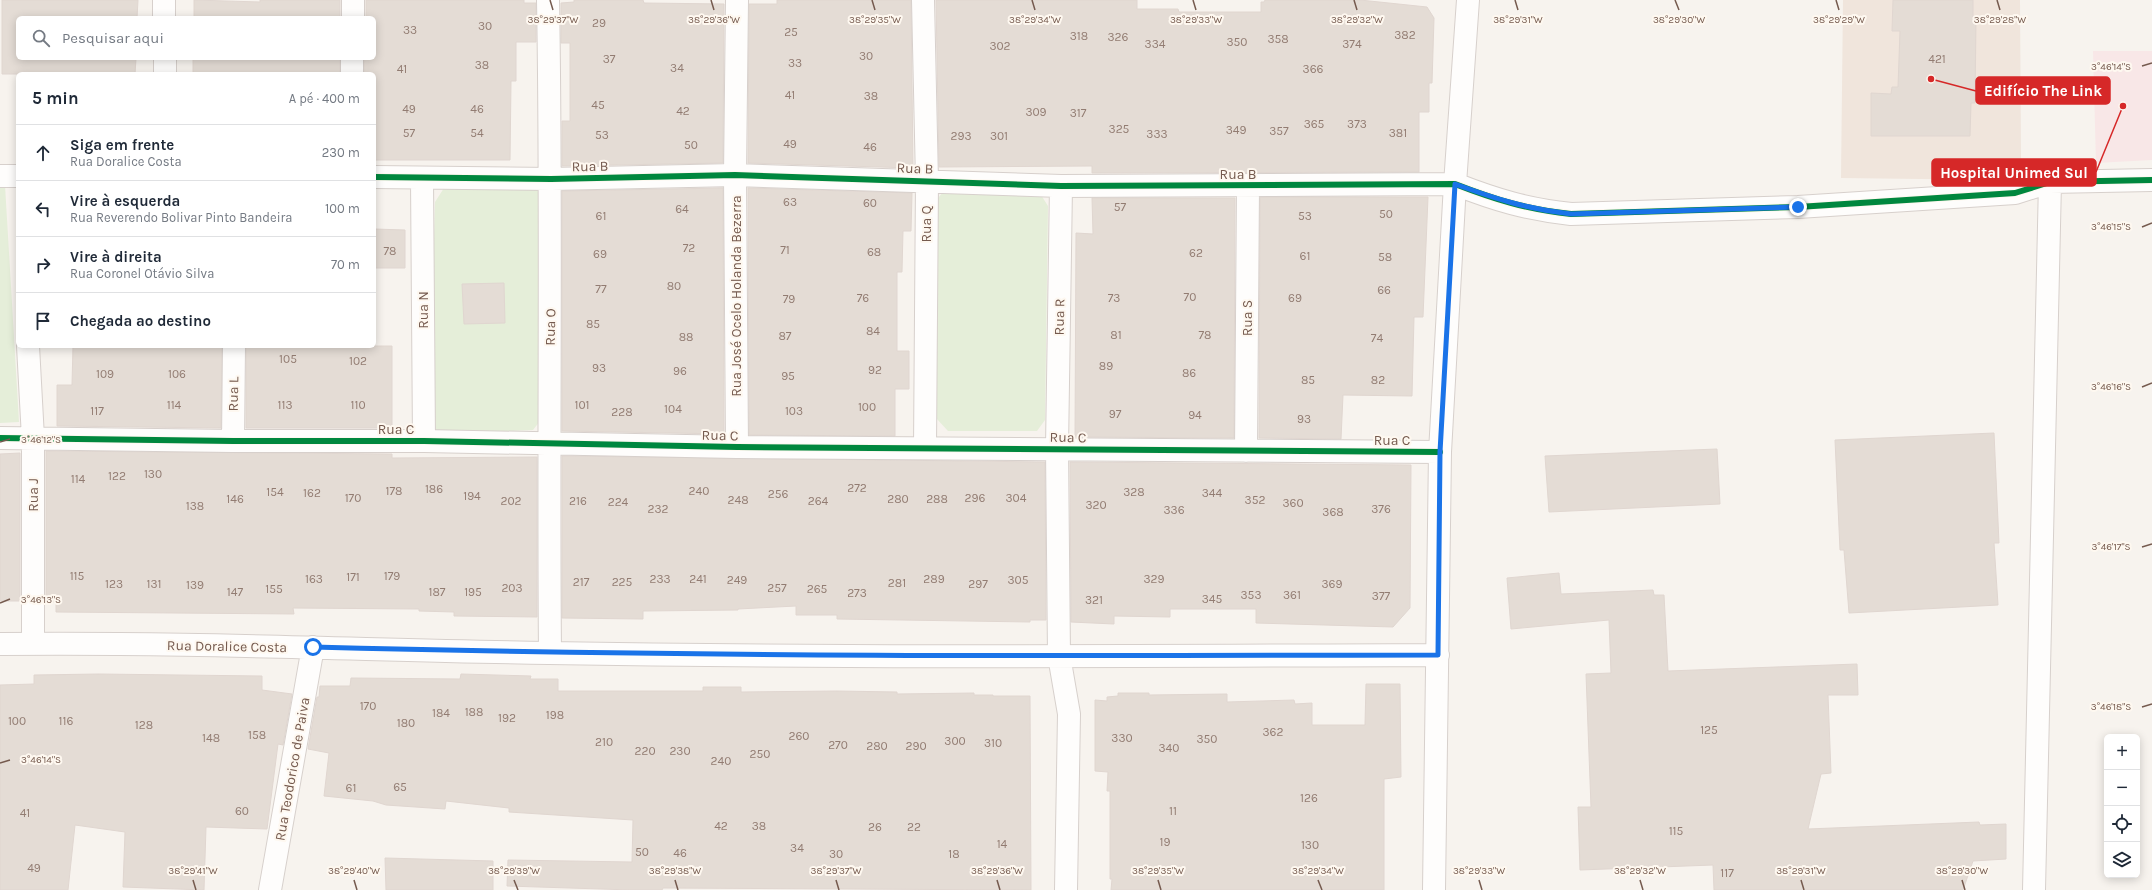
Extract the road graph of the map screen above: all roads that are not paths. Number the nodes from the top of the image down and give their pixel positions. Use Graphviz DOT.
graph roads {
  1 [pos="164,0"];
  2 [pos="353,0"];
  3 [pos="548,0"];
  4 [pos="737,0"];
  5 [pos="923,0"];
  6 [pos="1468,0"];
  7 [pos="164,16"];
  8 [pos="353,16"];
  9 [pos="165,60"];
  10 [pos="352,60"];
  11 [pos="165,72"];
  12 [pos="352,72"];
  13 [pos="735,175"];
  14 [pos="0,176"];
  15 [pos="16,176"];
  16 [pos="376,177"];
  17 [pos="422,179"];
  18 [pos="551,179"];
  19 [pos="2152,180"];
  20 [pos="926,181"];
  21 [pos="2050,182"];
  22 [pos="1455,184"];
  23 [pos="1061,186"];
  24 [pos="1248,186"];
  25 [pos="28,348"];
  26 [pos="234,348"];
  27 [pos="0,438"];
  28 [pos="33,438"];
  29 [pos="233,441"];
  30 [pos="424,441"];
  31 [pos="548,443"];
  32 [pos="736,448"];
  33 [pos="925,448"];
  34 [pos="1057,448"];
  35 [pos="1246,451"];
  36 [pos="1440,452"];
  37 [pos="0,644"];
  38 [pos="33,644"];
  39 [pos="313,647"];
  40 [pos="550,653"];
  41 [pos="1438,655"];
  42 [pos="1059,656"];
  43 [pos="270,890"];
  44 [pos="1066,890"];
  45 [pos="1434,890"];
  46 [pos="2034,890"];
  1 -- 7 [label="street"];
  2 -- 8 [label="street"];
  3 -- 18 [label="street, Rua O"];
  4 -- 13 [label="street, Rua José Ocelo Holanda Bezerra"];
  5 -- 20 [label="street, Rua Q"];
  6 -- 22 [label="street"];
  9 -- 11 [label="street"];
  10 -- 12 [label="street"];
  13 -- 18 [label="street, Rua B"];
  13 -- 20 [label="street, Rua B"];
  13 -- 32 [label="street, Rua José Ocelo Holanda Bezerra"];
  14 -- 15 [label="street"];
  16 -- 17 [label="street, Rua B"];
  17 -- 18 [label="street, Rua B"];
  17 -- 30 [label="street, Rua N"];
  18 -- 31 [label="street, Rua O"];
  19 -- 21 [label="street"];
  20 -- 23 [label="street, Rua B"];
  20 -- 33 [label="street, Rua Q"];
  21 -- 22 [label="street"];
  21 -- 46 [label="street"];
  22 -- 24 [label="street, Rua B"];
  22 -- 36 [label="street"];
  23 -- 24 [label="street, Rua B"];
  23 -- 34 [label="street, Rua R"];
  24 -- 35 [label="street, Rua S"];
  25 -- 28 [label="street, Rua J"];
  26 -- 29 [label="street, Rua L"];
  27 -- 28 [label="street, Rua C"];
  28 -- 29 [label="street, Rua C"];
  28 -- 38 [label="street, Rua J"];
  29 -- 30 [label="street, Rua C"];
  30 -- 31 [label="street, Rua C"];
  31 -- 32 [label="street, Rua C"];
  31 -- 40 [label="street, Rua O"];
  32 -- 33 [label="street, Rua C"];
  33 -- 34 [label="street, Rua C"];
  34 -- 35 [label="street, Rua C"];
  34 -- 42 [label="street, Rua R"];
  35 -- 36 [label="street, Rua C"];
  36 -- 41 [label="street"];
  37 -- 38 [label="street, Rua Doralice Costa"];
  38 -- 39 [label="street, Rua Doralice Costa"];
  39 -- 40 [label="street, Rua Doralice Costa"];
  39 -- 43 [label="street, Rua Teodorico de Paiva"];
  40 -- 42 [label="street, Rua Doralice Costa"];
  41 -- 42 [label="street, Rua Doralice Costa"];
  41 -- 45 [label="street"];
  42 -- 44 [label="street, Rua R"];
}
